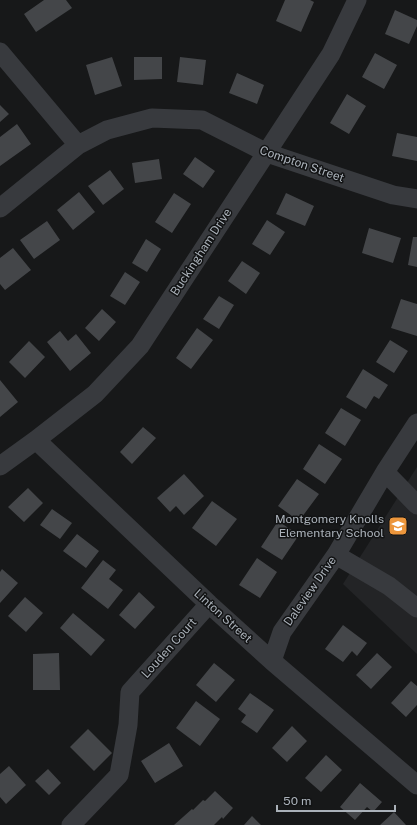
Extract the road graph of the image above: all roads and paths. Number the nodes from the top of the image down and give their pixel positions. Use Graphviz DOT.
graph roads {
  1 [pos="357,0"];
  2 [pos="0,52"];
  3 [pos="78,145"];
  4 [pos="267,153"];
  5 [pos="417,199"];
  6 [pos="0,208"];
  7 [pos="417,423"];
  8 [pos="36,440"];
  9 [pos="0,466"];
  10 [pos="385,472"];
  11 [pos="417,505"];
  12 [pos="336,555"];
  13 [pos="209,604"];
  14 [pos="417,608"];
  15 [pos="272,661"];
  16 [pos="417,785"];
  17 [pos="71,825"];
  1 -- 4 [label="street, Buckingham Drive"];
  2 -- 3 [label="street"];
  3 -- 4 [label="street, Compton Street"];
  3 -- 6 [label="street, Compton Street"];
  4 -- 5 [label="street, Compton Street"];
  4 -- 8 [label="street, Buckingham Drive"];
  7 -- 10 [label="street, Daleview Drive"];
  8 -- 9 [label="street, Buckingham Drive"];
  8 -- 13 [label="street, Linton Street"];
  10 -- 11 [label="street"];
  10 -- 12 [label="street, Daleview Drive"];
  12 -- 14 [label="street"];
  12 -- 15 [label="street, Daleview Drive"];
  13 -- 15 [label="street, Linton Street"];
  13 -- 17 [label="street, Louden Court"];
  15 -- 16 [label="street, Linton Street"];
}
